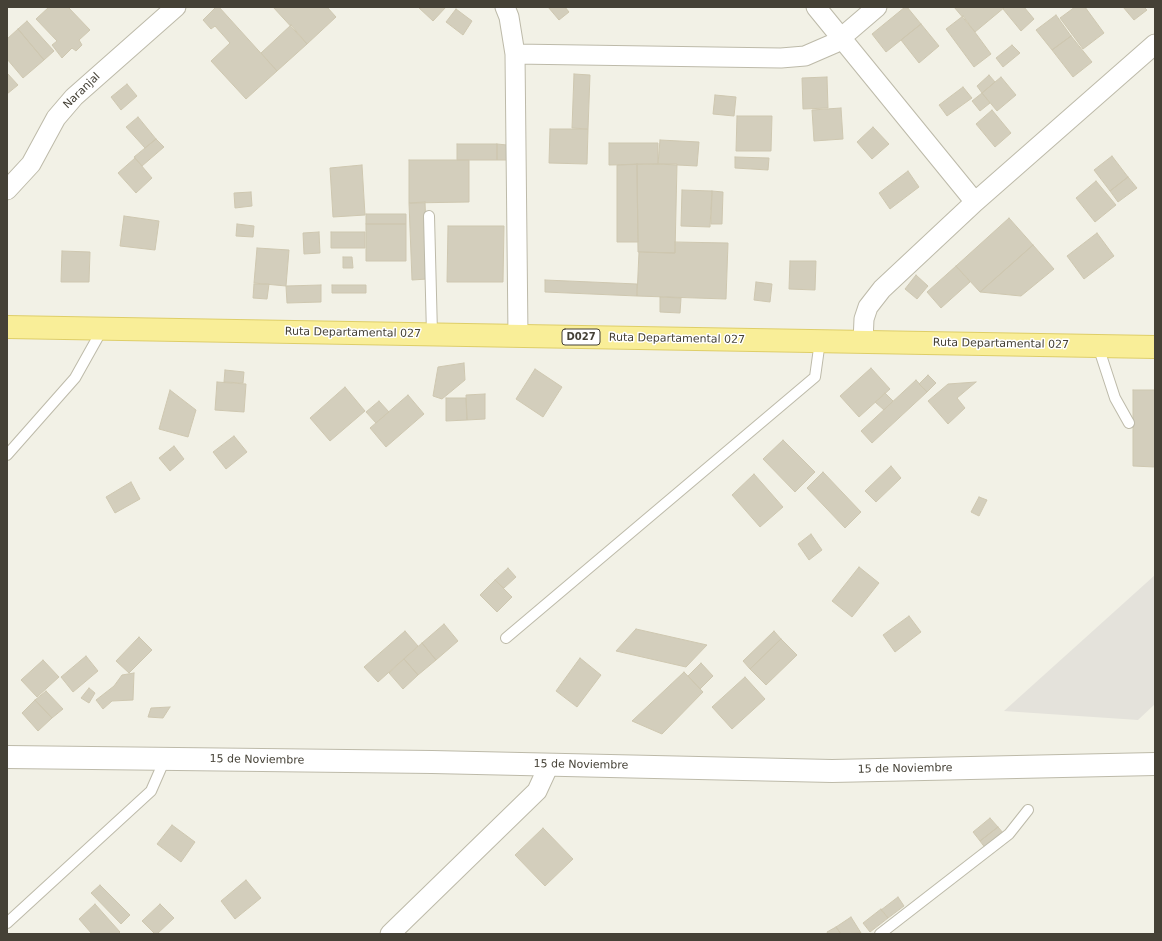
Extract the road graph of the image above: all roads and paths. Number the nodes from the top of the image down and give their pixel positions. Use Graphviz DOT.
graph roads {
  1 [pos="176,7"];
  2 [pos="505,7"];
  3 [pos="816,7"];
  4 [pos="877,7"];
  5 [pos="841,38"];
  6 [pos="1155,44"];
  7 [pos="515,54"];
  8 [pos="7,190"];
  9 [pos="975,202"];
  10 [pos="429,216"];
  11 [pos="7,327"];
  12 [pos="103,328"];
  13 [pos="432,334"];
  14 [pos="518,336"];
  15 [pos="820,341"];
  16 [pos="862,342"];
  17 [pos="1098,346"];
  18 [pos="1155,347"];
  19 [pos="1129,423"];
  20 [pos="7,455"];
  21 [pos="506,638"];
  22 [pos="7,757"];
  23 [pos="165,759"];
  24 [pos="1155,764"];
  25 [pos="549,765"];
  26 [pos="1028,810"];
  27 [pos="7,923"];
  28 [pos="390,934"];
  29 [pos="880,934"];
  1 -- 8 [label="street, Naranjal"];
  2 -- 7 [label="street"];
  3 -- 5 [label="street"];
  4 -- 5 [label="street"];
  5 -- 7 [label="street"];
  5 -- 9 [label="street"];
  6 -- 9 [label="street"];
  7 -- 14 [label="street"];
  9 -- 16 [label="street"];
  10 -- 13 [label="lane"];
  11 -- 12 [label="main road, Ruta Departamental 027 / D027"];
  12 -- 13 [label="main road, Ruta Departamental 027 / D027"];
  12 -- 20 [label="lane"];
  13 -- 14 [label="main road, Ruta Departamental 027 / D027"];
  14 -- 15 [label="main road, Ruta Departamental 027 / D027"];
  15 -- 16 [label="main road, Ruta Departamental 027 / D027"];
  15 -- 21 [label="lane"];
  16 -- 17 [label="main road, Ruta Departamental 027 / D027"];
  17 -- 18 [label="main road, Ruta Departamental 027 / D027"];
  17 -- 19 [label="lane"];
  22 -- 23 [label="street, 15 de Noviembre"];
  23 -- 25 [label="street, 15 de Noviembre"];
  23 -- 27 [label="lane"];
  24 -- 25 [label="street, 15 de Noviembre"];
  25 -- 28 [label="street"];
  26 -- 29 [label="lane"];
}
